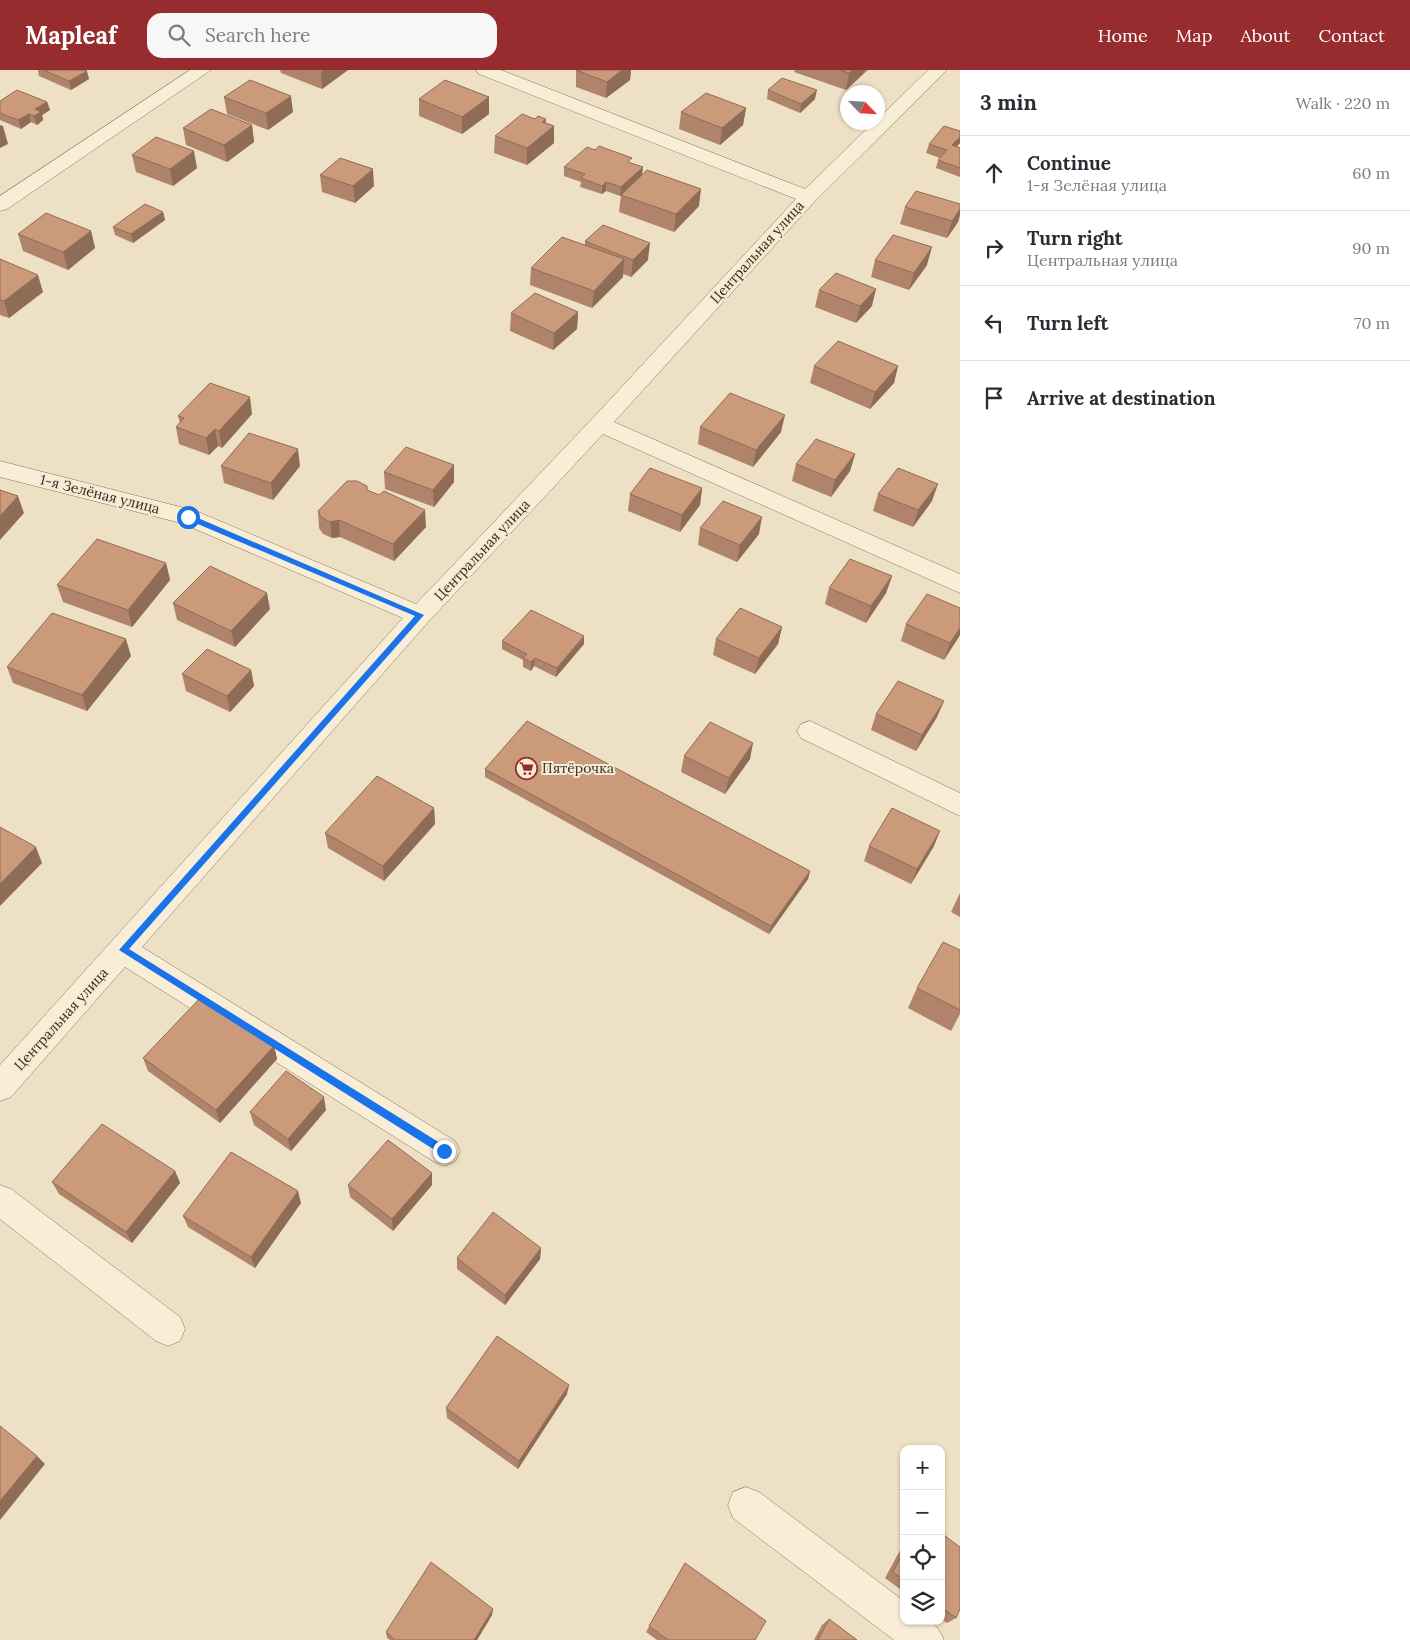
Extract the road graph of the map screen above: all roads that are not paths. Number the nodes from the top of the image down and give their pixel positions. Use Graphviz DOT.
graph roads {
  1 [pos="202,70"];
  2 [pos="485,70"];
  3 [pos="931,71"];
  4 [pos="808,196"];
  5 [pos="0,205"];
  6 [pos="600,424"];
  7 [pos="0,469"];
  8 [pos="960,584"];
  9 [pos="420,615"];
  10 [pos="810,731"];
  11 [pos="960,805"];
  12 [pos="123,950"];
  13 [pos="0,1087"];
  14 [pos="444,1151"];
  15 [pos="0,1200"];
  16 [pos="168,1329"];
  17 [pos="746,1505"];
  18 [pos="925,1640"];
  1 -- 5 [label="street"];
  2 -- 4 [label="street"];
  3 -- 4 [label="street, Центральная улица"];
  4 -- 6 [label="street, Центральная улица"];
  6 -- 8 [label="street"];
  6 -- 9 [label="street, Центральная улица"];
  7 -- 9 [label="street, 1-я Зелёная улица"];
  9 -- 12 [label="street, Центральная улица"];
  10 -- 11 [label="street"];
  12 -- 13 [label="street, Центральная улица"];
  12 -- 14 [label="street"];
  15 -- 16 [label="street"];
  17 -- 18 [label="street"];
}
